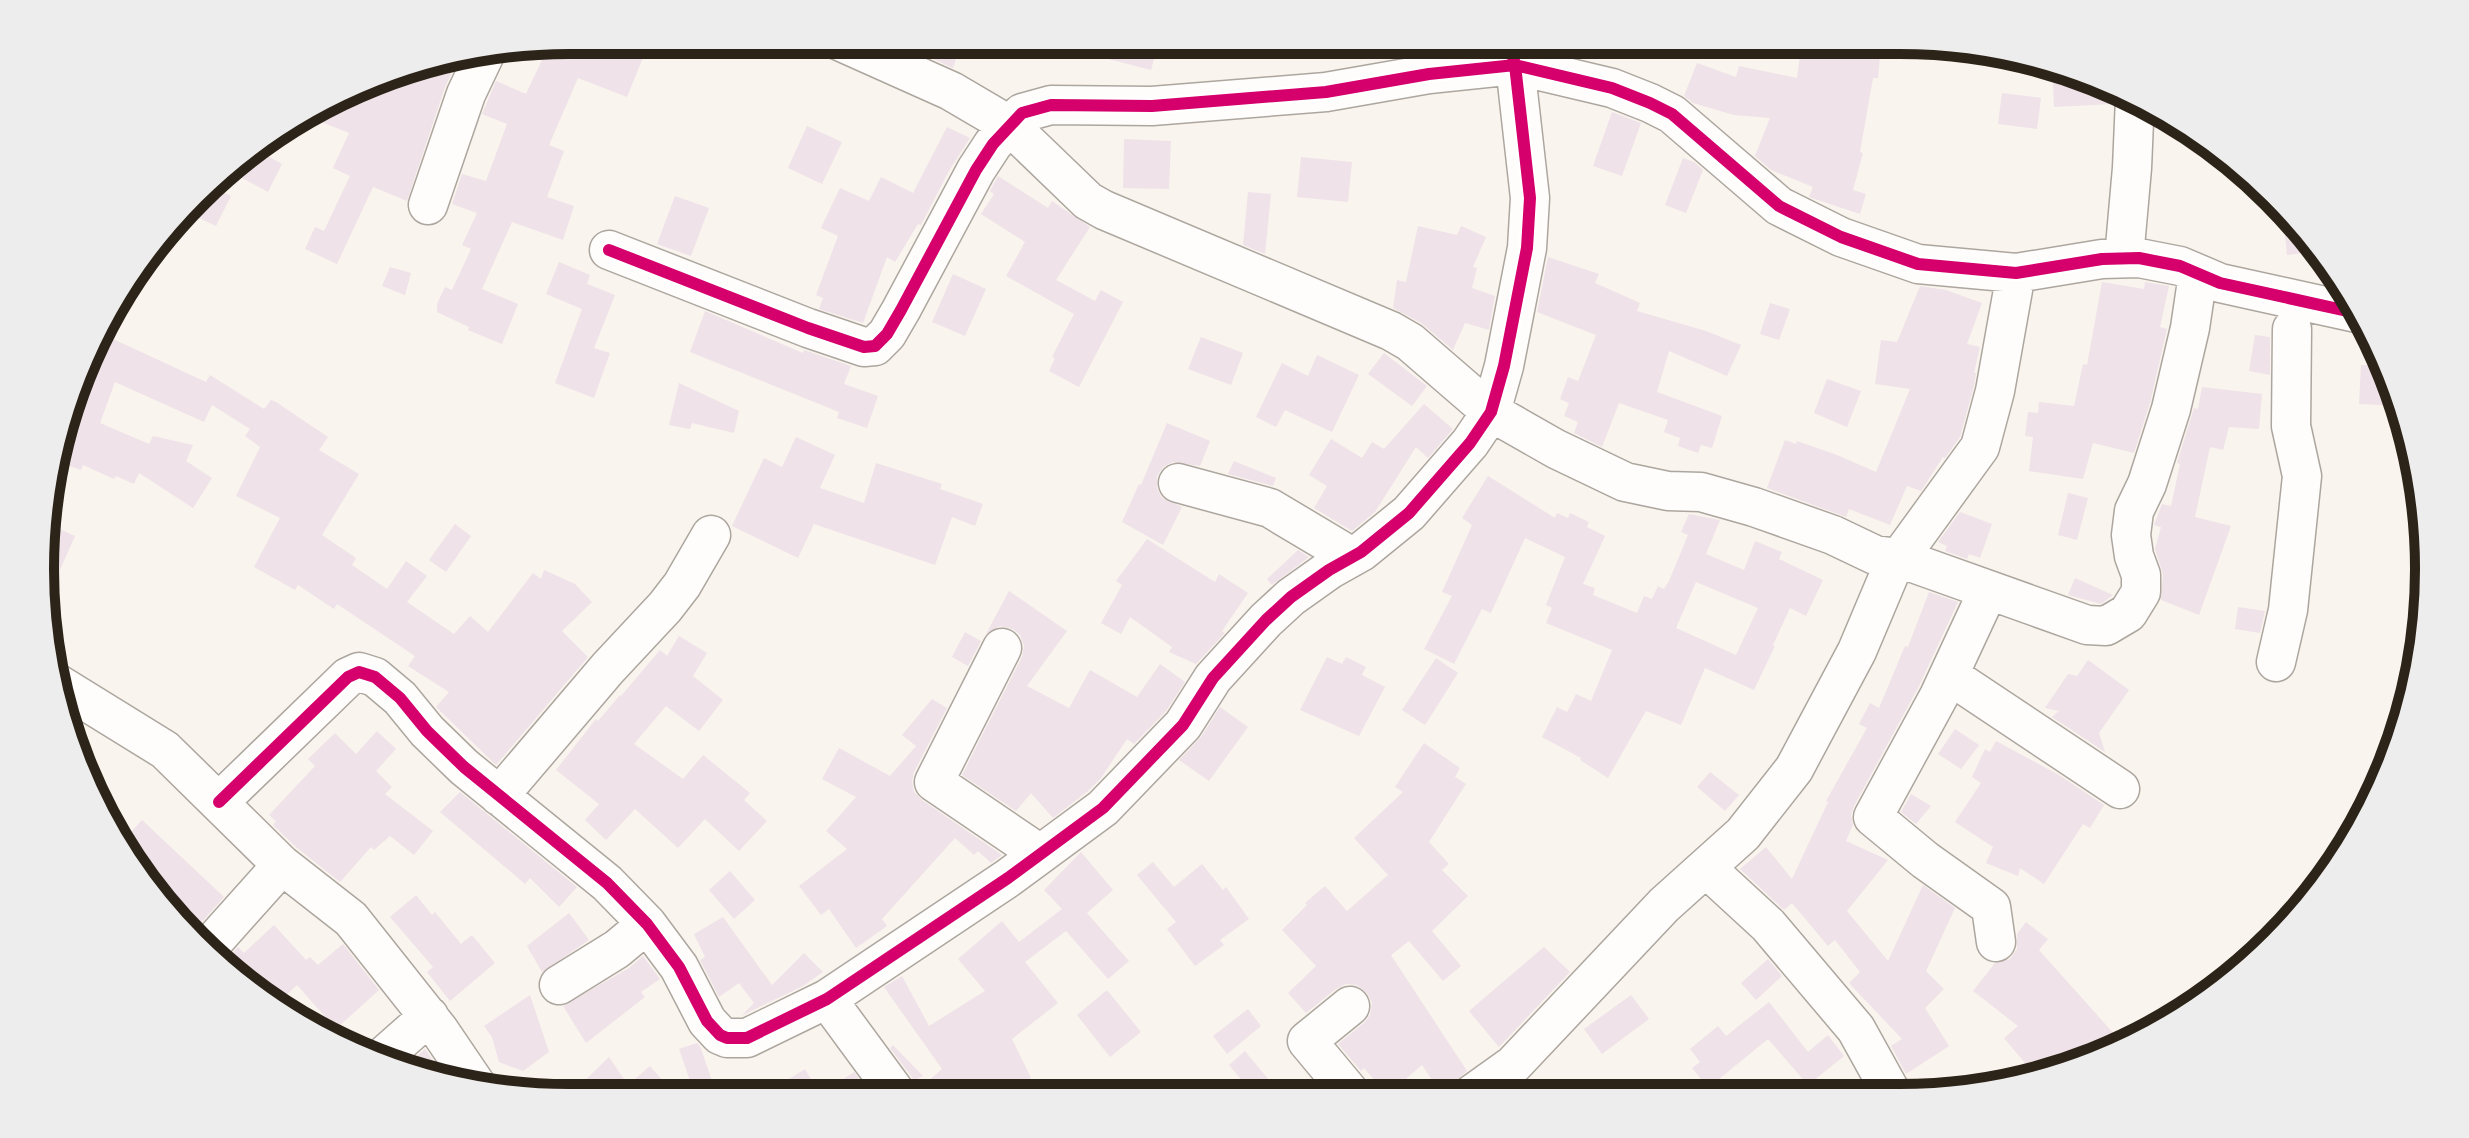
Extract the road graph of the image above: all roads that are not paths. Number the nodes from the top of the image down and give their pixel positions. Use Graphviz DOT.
graph roads {
  1 [pos="868,54"];
  2 [pos="1504,54"];
  3 [pos="1512,54"];
  4 [pos="1518,54"];
  5 [pos="481,62"];
  6 [pos="2134,110"];
  7 [pos="1009,125"];
  8 [pos="428,205"];
  9 [pos="609,250"];
  10 [pos="2124,258"];
  11 [pos="2016,273"];
  12 [pos="2198,274"];
  13 [pos="2345,311"];
  14 [pos="2292,329"];
  15 [pos="1491,412"];
  16 [pos="1178,483"];
  17 [pos="711,535"];
  18 [pos="1352,557"];
  19 [pos="1899,558"];
  20 [pos="1988,591"];
  21 [pos="1002,648"];
  22 [pos="2276,662"];
  23 [pos="1949,675"];
  24 [pos="69,691"];
  25 [pos="2120,789"];
  26 [pos="499,796"];
  27 [pos="219,802"];
  28 [pos="1040,854"];
  29 [pos="282,865"];
  30 [pos="1706,868"];
  31 [pos="647,924"];
  32 [pos="214,941"];
  33 [pos="1996,942"];
  34 [pos="559,985"];
  35 [pos="827,999"];
  36 [pos="1350,1006"];
  37 [pos="429,1016"];
  38 [pos="389,1051"];
  39 [pos="469,1074"];
  40 [pos="889,1084"];
  41 [pos="1343,1084"];
  42 [pos="1486,1084"];
  43 [pos="1886,1084"];
  1 -- 7 [label="street"];
  2 -- 7 [label="street"];
  3 -- 15 [label="street"];
  4 -- 11 [label="street"];
  5 -- 8 [label="street"];
  6 -- 10 [label="street"];
  7 -- 9 [label="street"];
  7 -- 15 [label="street"];
  10 -- 11 [label="street"];
  10 -- 12 [label="street"];
  11 -- 19 [label="street"];
  12 -- 13 [label="street"];
  12 -- 20 [label="street"];
  14 -- 22 [label="street"];
  15 -- 18 [label="street"];
  15 -- 19 [label="street"];
  16 -- 18 [label="street"];
  17 -- 26 [label="street"];
  18 -- 28 [label="street"];
  19 -- 20 [label="street"];
  19 -- 30 [label="street"];
  20 -- 23 [label="street"];
  21 -- 28 [label="street"];
  23 -- 25 [label="street"];
  23 -- 33 [label="street"];
  24 -- 27 [label="street"];
  26 -- 27 [label="street"];
  26 -- 31 [label="street"];
  27 -- 29 [label="street"];
  28 -- 35 [label="street"];
  29 -- 32 [label="street"];
  29 -- 37 [label="street"];
  30 -- 42 [label="street"];
  30 -- 43 [label="street"];
  31 -- 34 [label="street"];
  31 -- 35 [label="street"];
  35 -- 40 [label="street"];
  36 -- 41 [label="street"];
  37 -- 38 [label="street"];
  37 -- 39 [label="street"];
}
